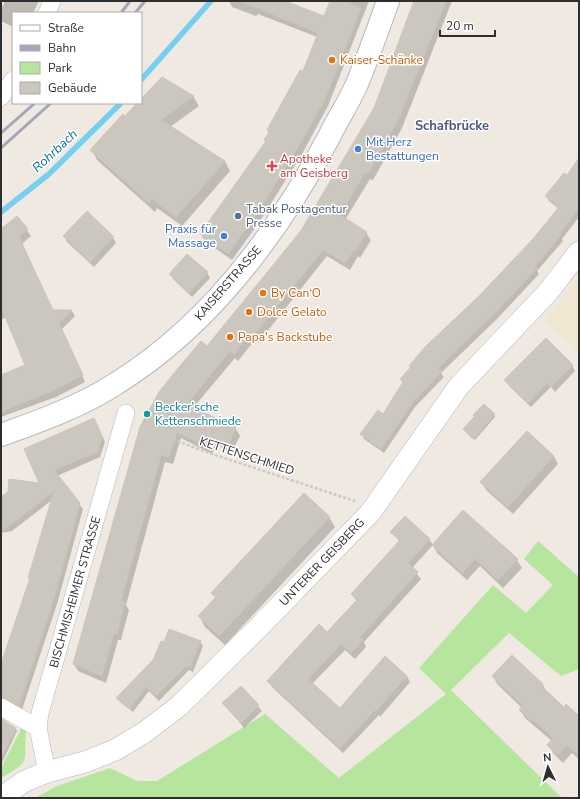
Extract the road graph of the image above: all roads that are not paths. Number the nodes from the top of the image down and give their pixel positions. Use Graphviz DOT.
graph roads {
  1 [pos="52,1"];
  2 [pos="388,1"];
  3 [pos="46,12"];
  4 [pos="12,81"];
  5 [pos="1,97"];
  6 [pos="579,252"];
  7 [pos="126,413"];
  8 [pos="1,435"];
  9 [pos="1,707"];
  10 [pos="38,728"];
  11 [pos="47,772"];
  12 [pos="2,797"];
  1 -- 3 [label="street"];
  2 -- 8 [label="main road, KAISERSTRASSE"];
  4 -- 5 [label="street"];
  6 -- 11 [label="street, UNTERER GEISBERG"];
  7 -- 10 [label="street, BISCHMISHEIMER STRASSE"];
  9 -- 10 [label="street"];
  10 -- 11 [label="street, BISCHMISHEIMER STRASSE"];
  11 -- 12 [label="street, UNTERER GEISBERG"];
}
